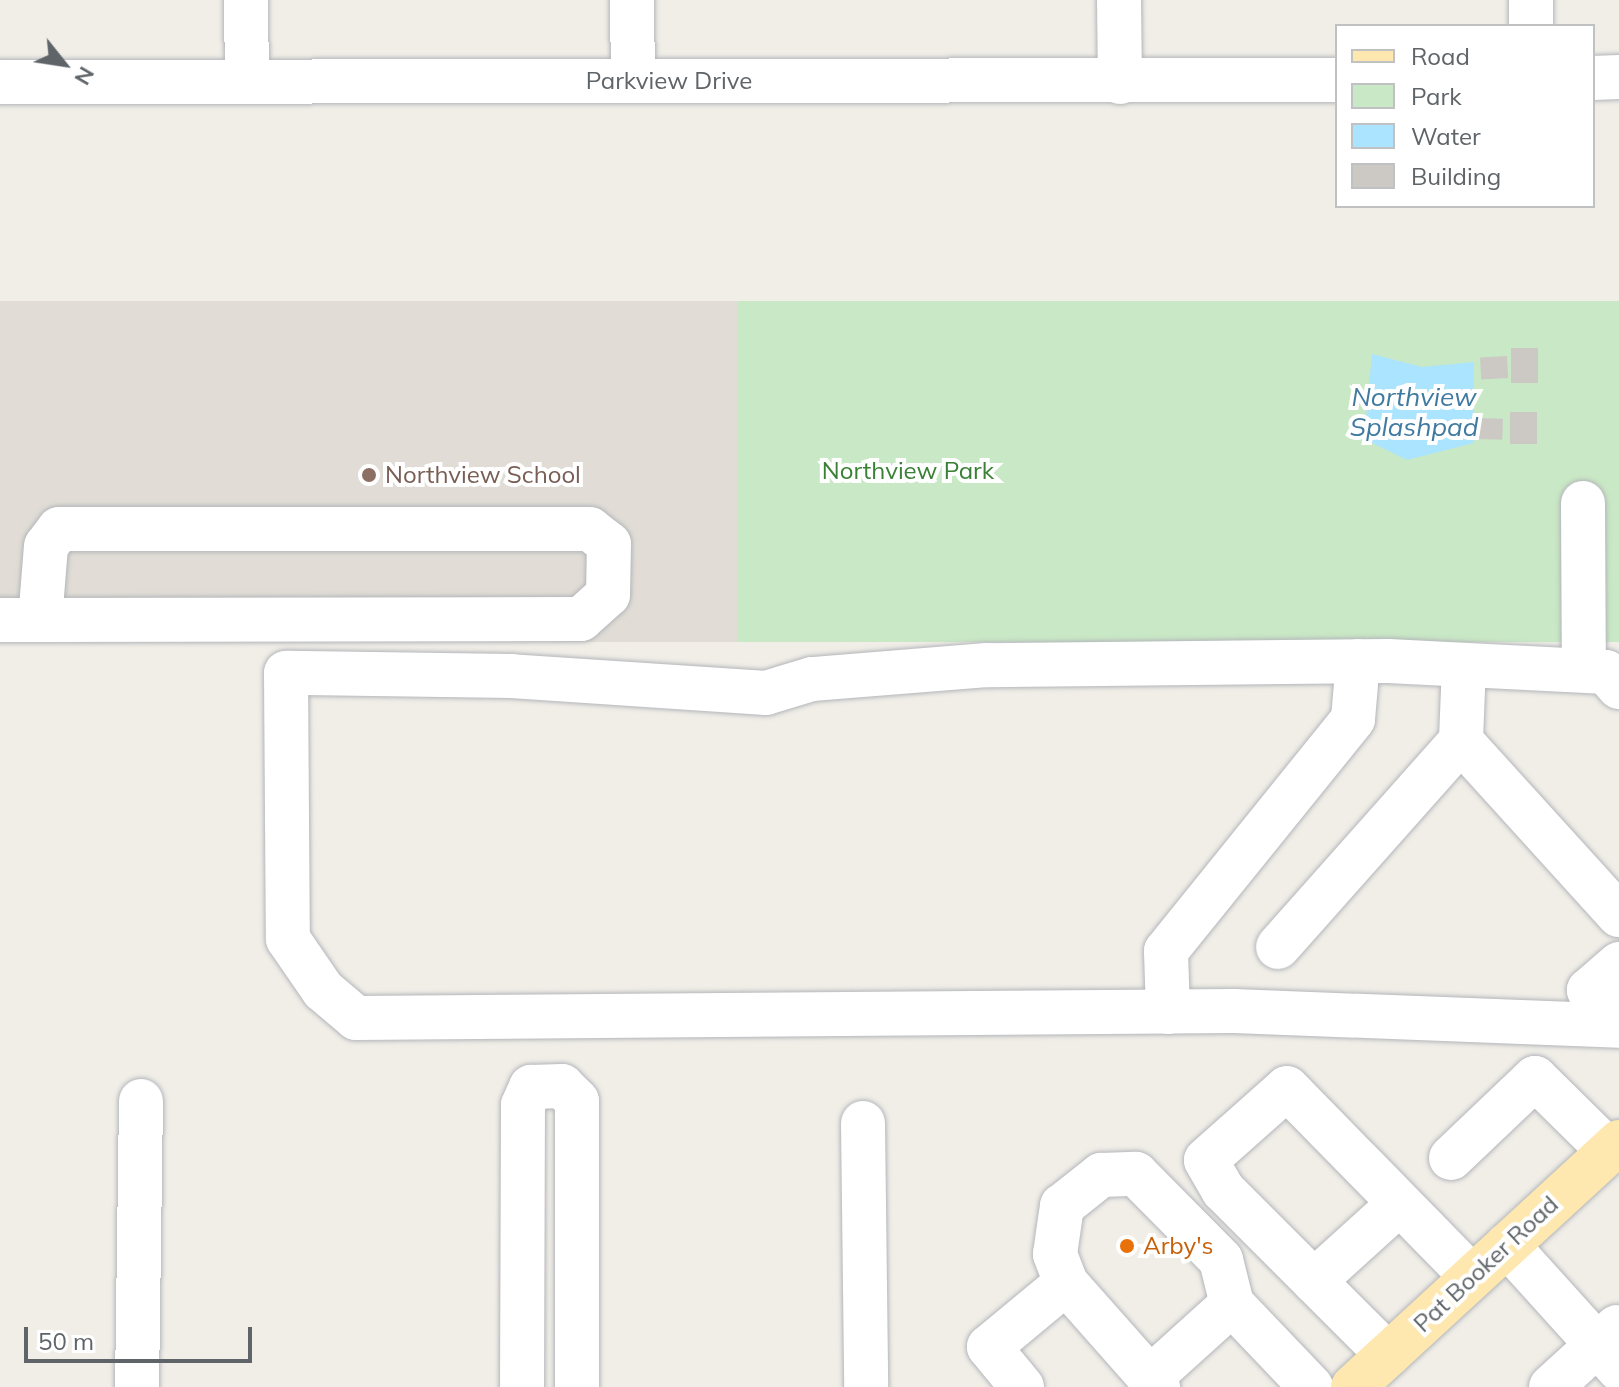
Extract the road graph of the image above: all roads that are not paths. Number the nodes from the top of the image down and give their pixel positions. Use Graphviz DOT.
graph roads {
  1 [pos="246,0"];
  2 [pos="632,0"];
  3 [pos="1119,0"];
  4 [pos="1531,0"];
  5 [pos="1531,24"];
  6 [pos="1619,77"];
  7 [pos="1595,78"];
  8 [pos="1335,80"];
  9 [pos="247,81"];
  10 [pos="633,81"];
  11 [pos="0,82"];
  12 [pos="1120,82"];
  13 [pos="1583,503"];
  14 [pos="20,620"];
  15 [pos="1358,661"];
  16 [pos="1464,665"];
  17 [pos="1602,679"];
  18 [pos="1461,741"];
  19 [pos="1619,915"];
  20 [pos="1278,947"];
  21 [pos="1619,964"];
  22 [pos="1168,1012"];
  23 [pos="1619,1025"];
  24 [pos="141,1101"];
  25 [pos="863,1123"];
  26 [pos="1614,1146"];
  27 [pos="1451,1158"];
  28 [pos="1399,1204"];
  29 [pos="1507,1245"];
  30 [pos="1472,1277"];
  31 [pos="1314,1281"];
  32 [pos="1066,1283"];
  33 [pos="1232,1304"];
  34 [pos="1612,1346"];
  35 [pos="1388,1355"];
  36 [pos="1154,1382"];
  37 [pos="137,1387"];
  38 [pos="522,1387"];
  39 [pos="577,1387"];
  40 [pos="866,1387"];
  41 [pos="1022,1387"];
  42 [pos="1311,1387"];
  43 [pos="1353,1387"];
  44 [pos="1551,1387"];
  1 -- 9 [label="street"];
  2 -- 10 [label="street"];
  3 -- 12 [label="street"];
  4 -- 5 [label="street"];
  6 -- 7 [label="street"];
  8 -- 12 [label="street, Parkview Drive"];
  9 -- 10 [label="street, Parkview Drive"];
  9 -- 11 [label="street, Parkview Drive"];
  10 -- 12 [label="street, Parkview Drive"];
  13 -- 17 [label="street"];
  14 -- 14 [label="street"];
  15 -- 16 [label="street"];
  15 -- 22 [label="street"];
  15 -- 22 [label="street"];
  16 -- 17 [label="street"];
  16 -- 18 [label="street"];
  18 -- 19 [label="street"];
  18 -- 20 [label="street"];
  21 -- 23 [label="street"];
  22 -- 23 [label="street"];
  24 -- 37 [label="street"];
  25 -- 40 [label="street"];
  26 -- 27 [label="street"];
  26 -- 29 [label="main road, Pat Booker Road"];
  28 -- 30 [label="street"];
  28 -- 31 [label="street"];
  28 -- 31 [label="street"];
  29 -- 30 [label="main road, Pat Booker Road"];
  29 -- 34 [label="street"];
  30 -- 35 [label="main road, Pat Booker Road"];
  31 -- 35 [label="street"];
  32 -- 33 [label="street"];
  32 -- 36 [label="street"];
  32 -- 41 [label="street"];
  33 -- 36 [label="street"];
  33 -- 42 [label="street"];
  34 -- 44 [label="street"];
  35 -- 43 [label="main road, Pat Booker Road"];
  38 -- 39 [label="street"];
}
